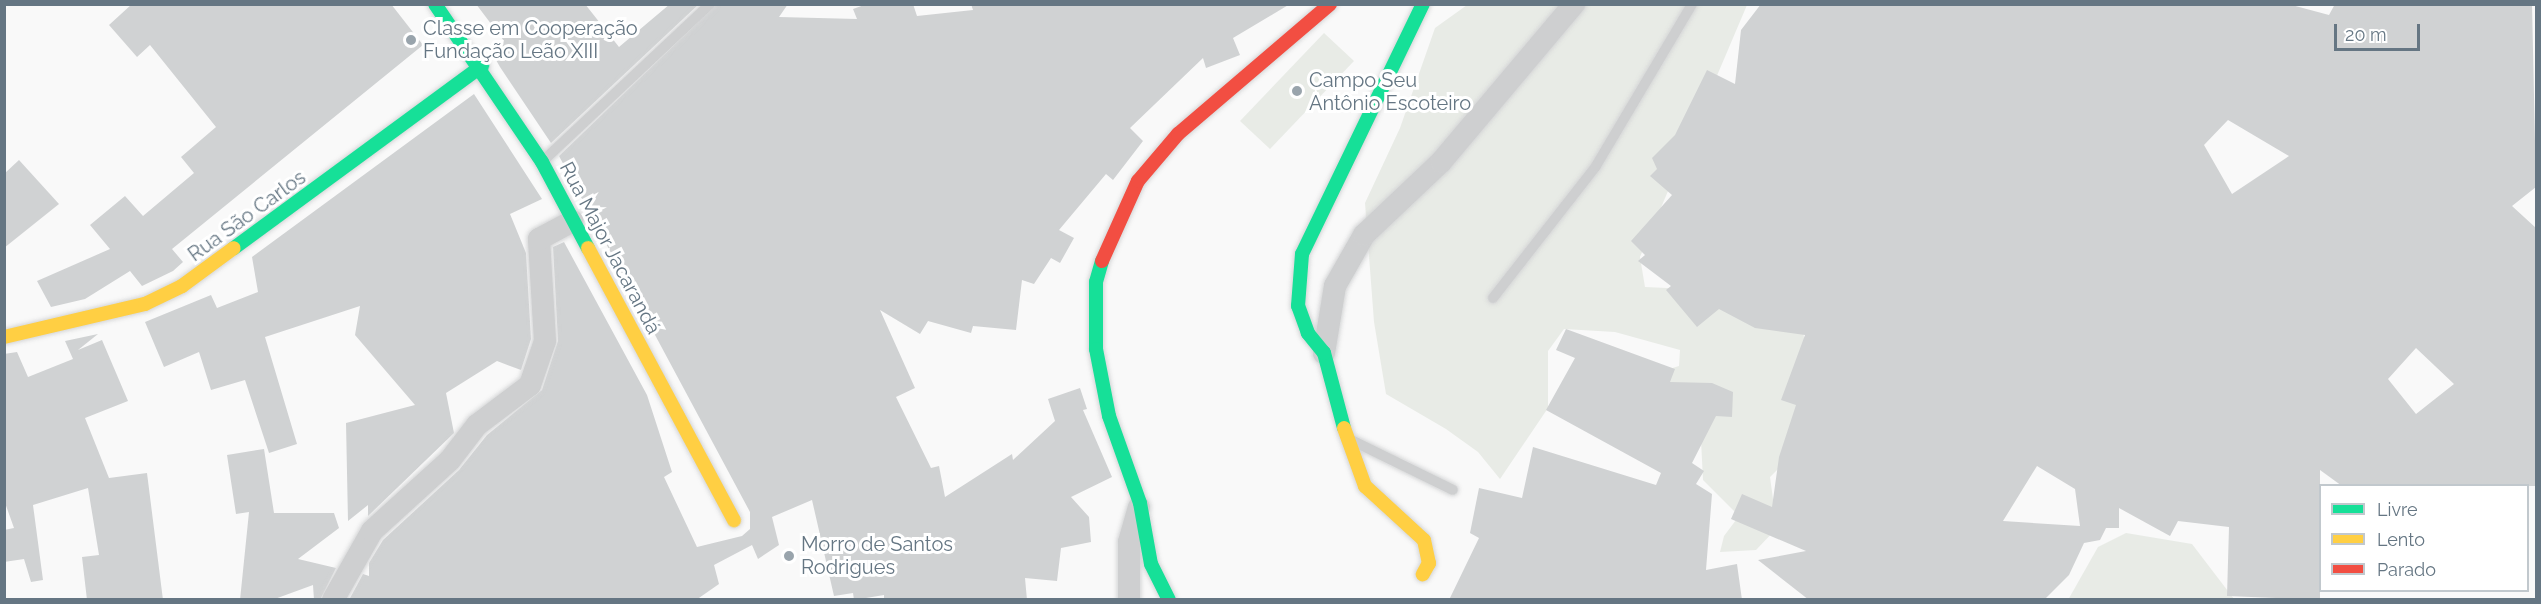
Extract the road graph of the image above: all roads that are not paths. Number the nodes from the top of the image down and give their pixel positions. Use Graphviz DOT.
graph roads {
  1 [pos="710,4"];
  2 [pos="1330,4"];
  3 [pos="1423,4"];
  4 [pos="1574,4"];
  5 [pos="1692,4"];
  6 [pos="438,5"];
  7 [pos="482,66"];
  8 [pos="542,162"];
  9 [pos="573,221"];
  10 [pos="1493,298"];
  11 [pos="4,337"];
  12 [pos="1324,353"];
  13 [pos="1345,437"];
  14 [pos="1453,490"];
  15 [pos="1140,503"];
  16 [pos="734,520"];
  17 [pos="1423,574"];
  18 [pos="333,600"];
  19 [pos="1129,600"];
  20 [pos="1169,600"];
  1 -- 8 [label="lane"];
  2 -- 15 [label="street"];
  3 -- 12 [label="street"];
  4 -- 12 [label="street"];
  5 -- 10 [label="lane"];
  6 -- 7 [label="street, Rua Major Jacarandá"];
  7 -- 8 [label="street, Rua Major Jacarandá"];
  7 -- 11 [label="street, Rua São Carlos"];
  8 -- 9 [label="street, Rua Major Jacarandá"];
  9 -- 16 [label="street, Rua Major Jacarandá"];
  9 -- 18 [label="street"];
  12 -- 13 [label="street"];
  13 -- 14 [label="lane"];
  13 -- 17 [label="street"];
  15 -- 19 [label="street"];
  15 -- 20 [label="street"];
}
